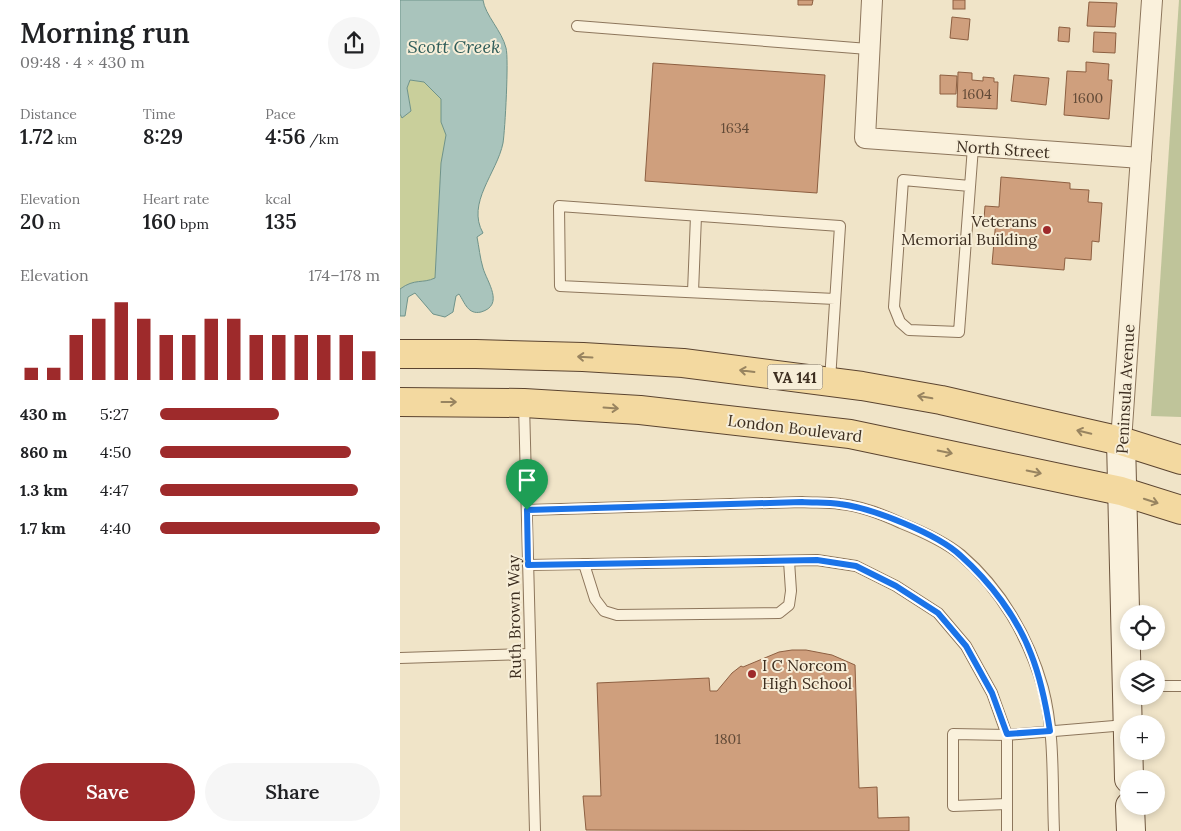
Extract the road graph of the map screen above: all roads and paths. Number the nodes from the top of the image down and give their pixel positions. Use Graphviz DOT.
graph roads {
  1 [pos="872,0"];
  2 [pos="1152,0"];
  3 [pos="577,26"];
  4 [pos="868,50"];
  5 [pos="974,147"];
  6 [pos="1140,158"];
  7 [pos="970,186"];
  8 [pos="696,216"];
  9 [pos="693,292"];
  10 [pos="835,299"];
  11 [pos="400,354"];
  12 [pos="830,381"];
  13 [pos="400,402"];
  14 [pos="524,403"];
  15 [pos="1121,441"];
  16 [pos="1181,460"];
  17 [pos="1121,491"];
  18 [pos="527,510"];
  19 [pos="1181,510"];
  20 [pos="789,561"];
  21 [pos="584,564"];
  22 [pos="528,565"];
  23 [pos="530,654"];
  24 [pos="400,658"];
  25 [pos="1127,660"];
  26 [pos="1165,686"];
  27 [pos="1181,686"];
  28 [pos="1120,726"];
  29 [pos="1050,731"];
  30 [pos="1007,734"];
  31 [pos="1007,804"];
  32 [pos="1130,815"];
  33 [pos="535,831"];
  34 [pos="1007,831"];
  35 [pos="1054,831"];
  36 [pos="1130,831"];
  1 -- 4 [label="street"];
  2 -- 6 [label="street, Peninsula Avenue"];
  3 -- 4 [label="lane"];
  4 -- 5 [label="street, North Street"];
  5 -- 6 [label="street, North Street"];
  5 -- 7 [label="lane"];
  6 -- 15 [label="street, Peninsula Avenue"];
  7 -- 7 [label="lane"];
  8 -- 9 [label="lane"];
  8 -- 9 [label="lane"];
  8 -- 10 [label="lane"];
  9 -- 10 [label="lane"];
  10 -- 12 [label="lane"];
  12 -- 11 [label="main road, VA 141, one-way"];
  15 -- 12 [label="main road, VA 141, one-way"];
  13 -- 14 [label="main road, London Boulevard, one-way"];
  14 -- 17 [label="main road, London Boulevard, one-way"];
  14 -- 18 [label="lane, Ruth Brown Way"];
  15 -- 16 [label="main road, VA 141"];
  15 -- 17 [label="street, Peninsula Avenue"];
  17 -- 19 [label="main road, London Boulevard, one-way"];
  17 -- 25 [label="street, Peninsula Avenue"];
  18 -- 22 [label="lane, Ruth Brown Way"];
  18 -- 29 [label="lane"];
  20 -- 21 [label="lane"];
  20 -- 21 [label="lane"];
  20 -- 30 [label="lane"];
  21 -- 22 [label="lane"];
  22 -- 23 [label="lane, Ruth Brown Way"];
  23 -- 24 [label="lane"];
  23 -- 33 [label="lane, Ruth Brown Way"];
  26 -- 27 [label="lane"];
  28 -- 29 [label="lane"];
  29 -- 30 [label="lane"];
  29 -- 35 [label="lane"];
  30 -- 31 [label="lane"];
  30 -- 31 [label="lane"];
  31 -- 34 [label="lane"];
  32 -- 36 [label="street"];
}
